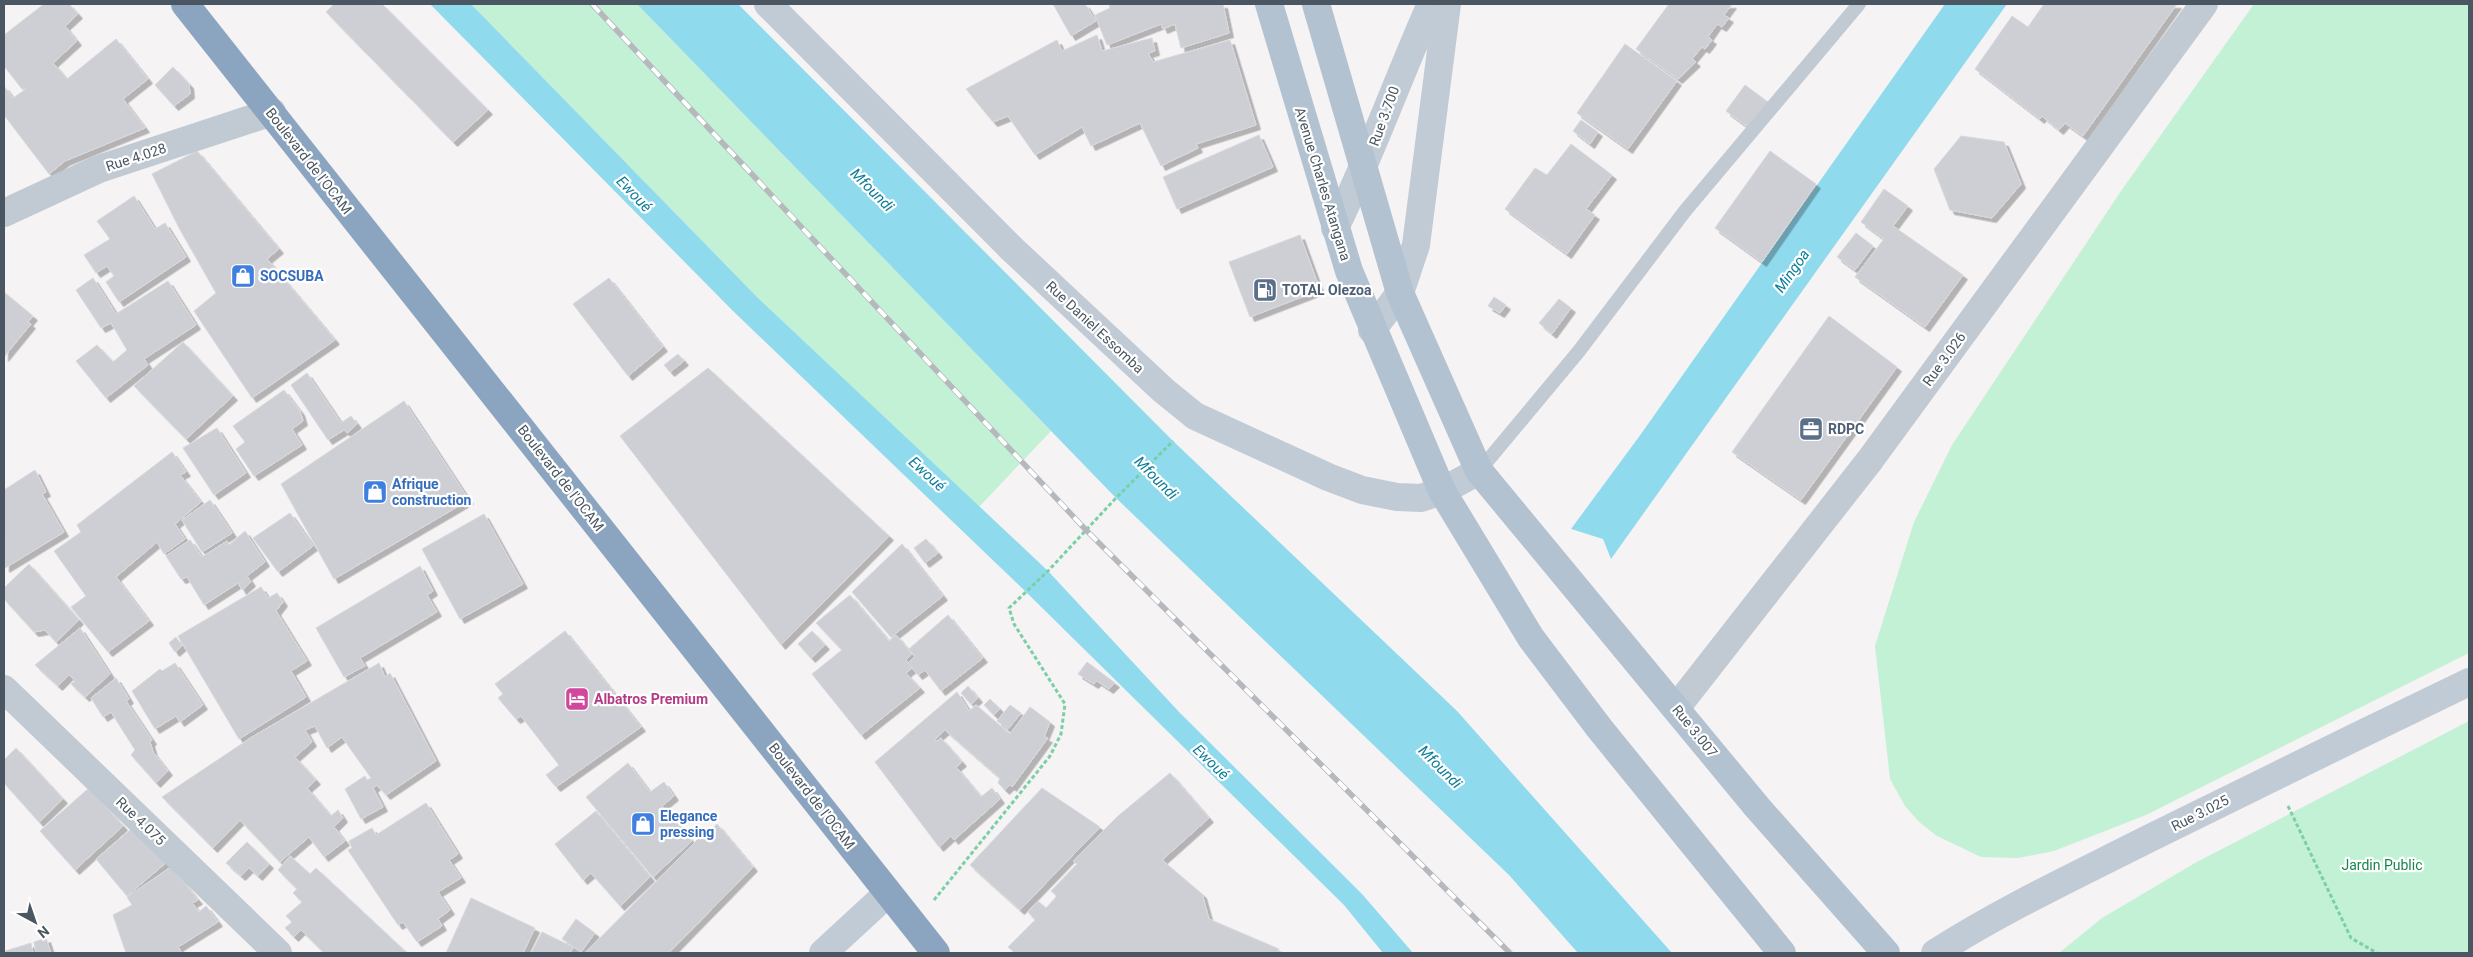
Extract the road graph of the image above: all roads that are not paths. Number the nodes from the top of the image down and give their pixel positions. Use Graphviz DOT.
graph roads {
  1 [pos="185,4"];
  2 [pos="768,4"];
  3 [pos="1269,4"];
  4 [pos="1316,4"];
  5 [pos="1431,4"];
  6 [pos="1447,4"];
  7 [pos="1859,4"];
  8 [pos="2204,4"];
  9 [pos="272,112"];
  10 [pos="1364,170"];
  11 [pos="4,213"];
  12 [pos="1335,228"];
  13 [pos="1400,293"];
  14 [pos="1372,330"];
  15 [pos="1485,464"];
  16 [pos="1442,491"];
  17 [pos="2469,682"];
  18 [pos="4,689"];
  19 [pos="1676,708"];
  20 [pos="888,893"];
  21 [pos="278,953"];
  22 [pos="824,953"];
  23 [pos="936,953"];
  24 [pos="1782,953"];
  25 [pos="1886,953"];
  26 [pos="1936,953"];
  1 -- 9 [label="highway, Boulevard de l'OCAM"];
  2 -- 16 [label="main road, Rue Daniel Essomba"];
  3 -- 12 [label="main road, Avenue Charles Atangana"];
  4 -- 10 [label="main road"];
  5 -- 10 [label="main road, Rue 3.700"];
  6 -- 13 [label="main road"];
  7 -- 15 [label="lane"];
  8 -- 19 [label="street, Rue 3.026"];
  9 -- 11 [label="street, Rue 4.028"];
  9 -- 20 [label="highway, Boulevard de l'OCAM"];
  10 -- 12 [label="main road, Rue 3.700"];
  10 -- 13 [label="main road"];
  12 -- 14 [label="main road, Avenue Charles Atangana"];
  13 -- 14 [label="main road"];
  13 -- 15 [label="main road"];
  14 -- 16 [label="main road, Avenue Charles Atangana"];
  15 -- 16 [label="main road, Rue Daniel Essomba"];
  15 -- 19 [label="main road, Rue 3.007"];
  16 -- 24 [label="main road, Avenue Charles Atangana"];
  17 -- 26 [label="main road, Rue 3.025"];
  18 -- 21 [label="street, Rue 4.075"];
  19 -- 25 [label="main road, Rue 3.007"];
  20 -- 22 [label="main road"];
  20 -- 23 [label="highway, Boulevard de l'OCAM"];
}
